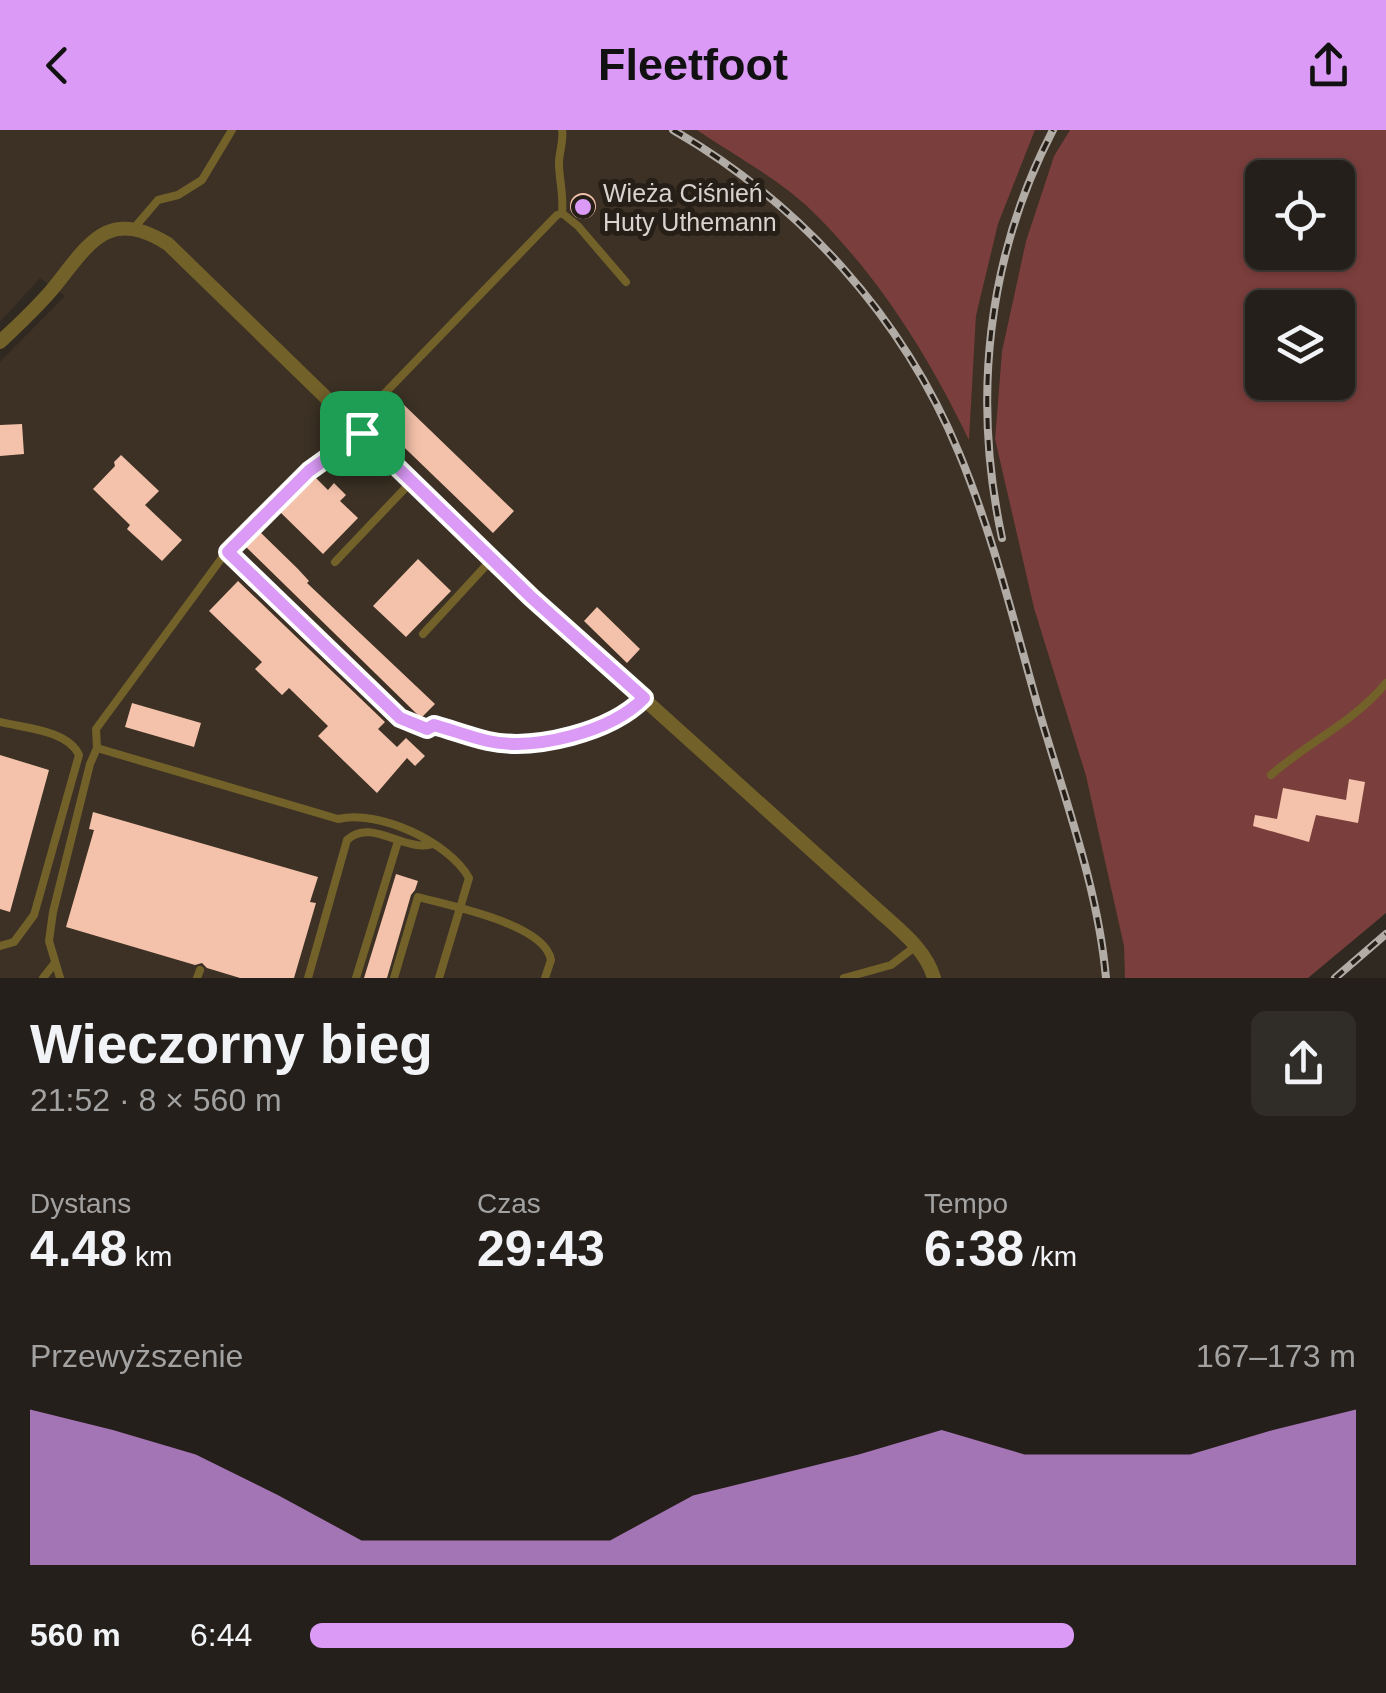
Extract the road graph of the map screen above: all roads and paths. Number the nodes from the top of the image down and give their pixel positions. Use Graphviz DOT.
graph roads {
  1 [pos="232,130"];
  2 [pos="562,130"];
  3 [pos="562,213"];
  4 [pos="134,228"];
  5 [pos="626,282"];
  6 [pos="0,342"];
  7 [pos="358,429"];
  8 [pos="412,482"];
  9 [pos="228,552"];
  10 [pos="492,559"];
  11 [pos="335,562"];
  12 [pos="423,634"];
  13 [pos="1386,683"];
  14 [pos="644,698"];
  15 [pos="0,722"];
  16 [pos="97,748"];
  17 [pos="1271,775"];
  18 [pos="398,842"];
  19 [pos="434,844"];
  20 [pos="460,909"];
  21 [pos="0,946"];
  22 [pos="916,946"];
  23 [pos="54,964"];
  24 [pos="43,978"];
  25 [pos="60,978"];
  26 [pos="308,978"];
  27 [pos="356,978"];
  28 [pos="394,978"];
  29 [pos="439,978"];
  30 [pos="545,978"];
  31 [pos="844,978"];
  32 [pos="934,978"];
  1 -- 4 [label="lane"];
  2 -- 3 [label="lane"];
  3 -- 5 [label="lane"];
  3 -- 7 [label="lane"];
  4 -- 6 [label="street"];
  4 -- 7 [label="street"];
  7 -- 8 [label="street"];
  7 -- 9 [label="lane"];
  8 -- 10 [label="street"];
  8 -- 11 [label="lane"];
  9 -- 14 [label="lane"];
  9 -- 16 [label="lane"];
  10 -- 12 [label="lane"];
  10 -- 14 [label="street"];
  13 -- 17 [label="lane"];
  14 -- 22 [label="street"];
  15 -- 21 [label="lane"];
  16 -- 19 [label="lane"];
  16 -- 23 [label="lane"];
  18 -- 19 [label="lane"];
  18 -- 26 [label="lane"];
  18 -- 27 [label="lane"];
  19 -- 20 [label="lane"];
  20 -- 28 [label="lane"];
  20 -- 29 [label="lane"];
  20 -- 30 [label="lane"];
  22 -- 31 [label="lane"];
  22 -- 32 [label="street"];
  23 -- 24 [label="lane"];
  23 -- 25 [label="lane"];
}
